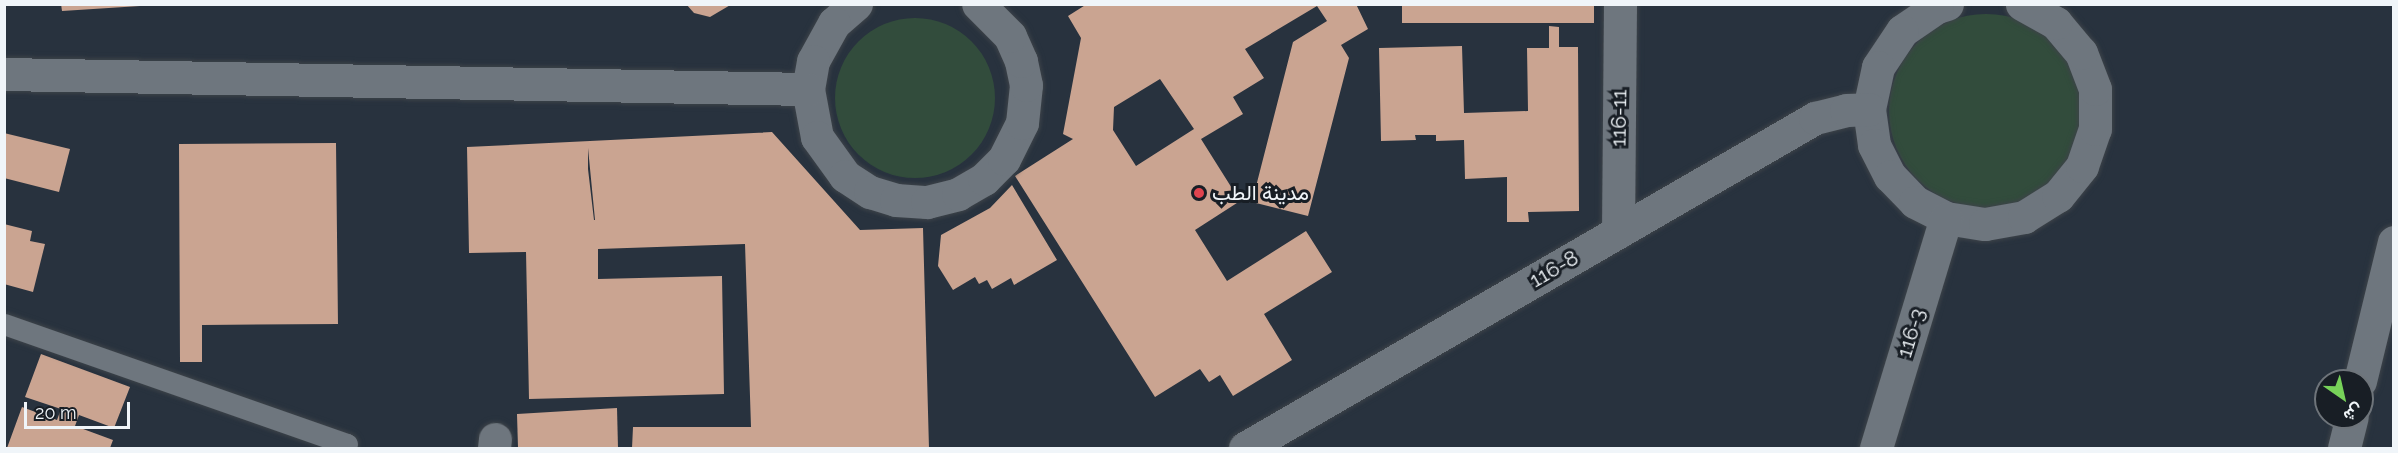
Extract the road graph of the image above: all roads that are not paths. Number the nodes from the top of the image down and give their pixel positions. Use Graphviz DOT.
graph roads {
  1 [pos="856,4"];
  2 [pos="978,4"];
  3 [pos="1620,4"];
  4 [pos="1947,4"];
  5 [pos="2022,4"];
  6 [pos="4,74"];
  7 [pos="808,89"];
  8 [pos="1869,109"];
  9 [pos="1946,219"];
  10 [pos="1618,232"];
  11 [pos="2394,242"];
  12 [pos="4,324"];
  13 [pos="2363,369"];
  14 [pos="2349,429"];
  15 [pos="345,448"];
  16 [pos="1245,448"];
  17 [pos="1876,448"];
  18 [pos="2344,448"];
  1 -- 7 [label="street"];
  2 -- 7 [label="street"];
  3 -- 10 [label="street, 116-11"];
  4 -- 8 [label="street"];
  5 -- 9 [label="street"];
  6 -- 7 [label="street"];
  8 -- 9 [label="street"];
  8 -- 10 [label="street, 116-8"];
  9 -- 17 [label="street, 116-3"];
  10 -- 16 [label="street, 116-8"];
  11 -- 13 [label="street"];
  12 -- 15 [label="lane"];
  14 -- 18 [label="street"];
}
